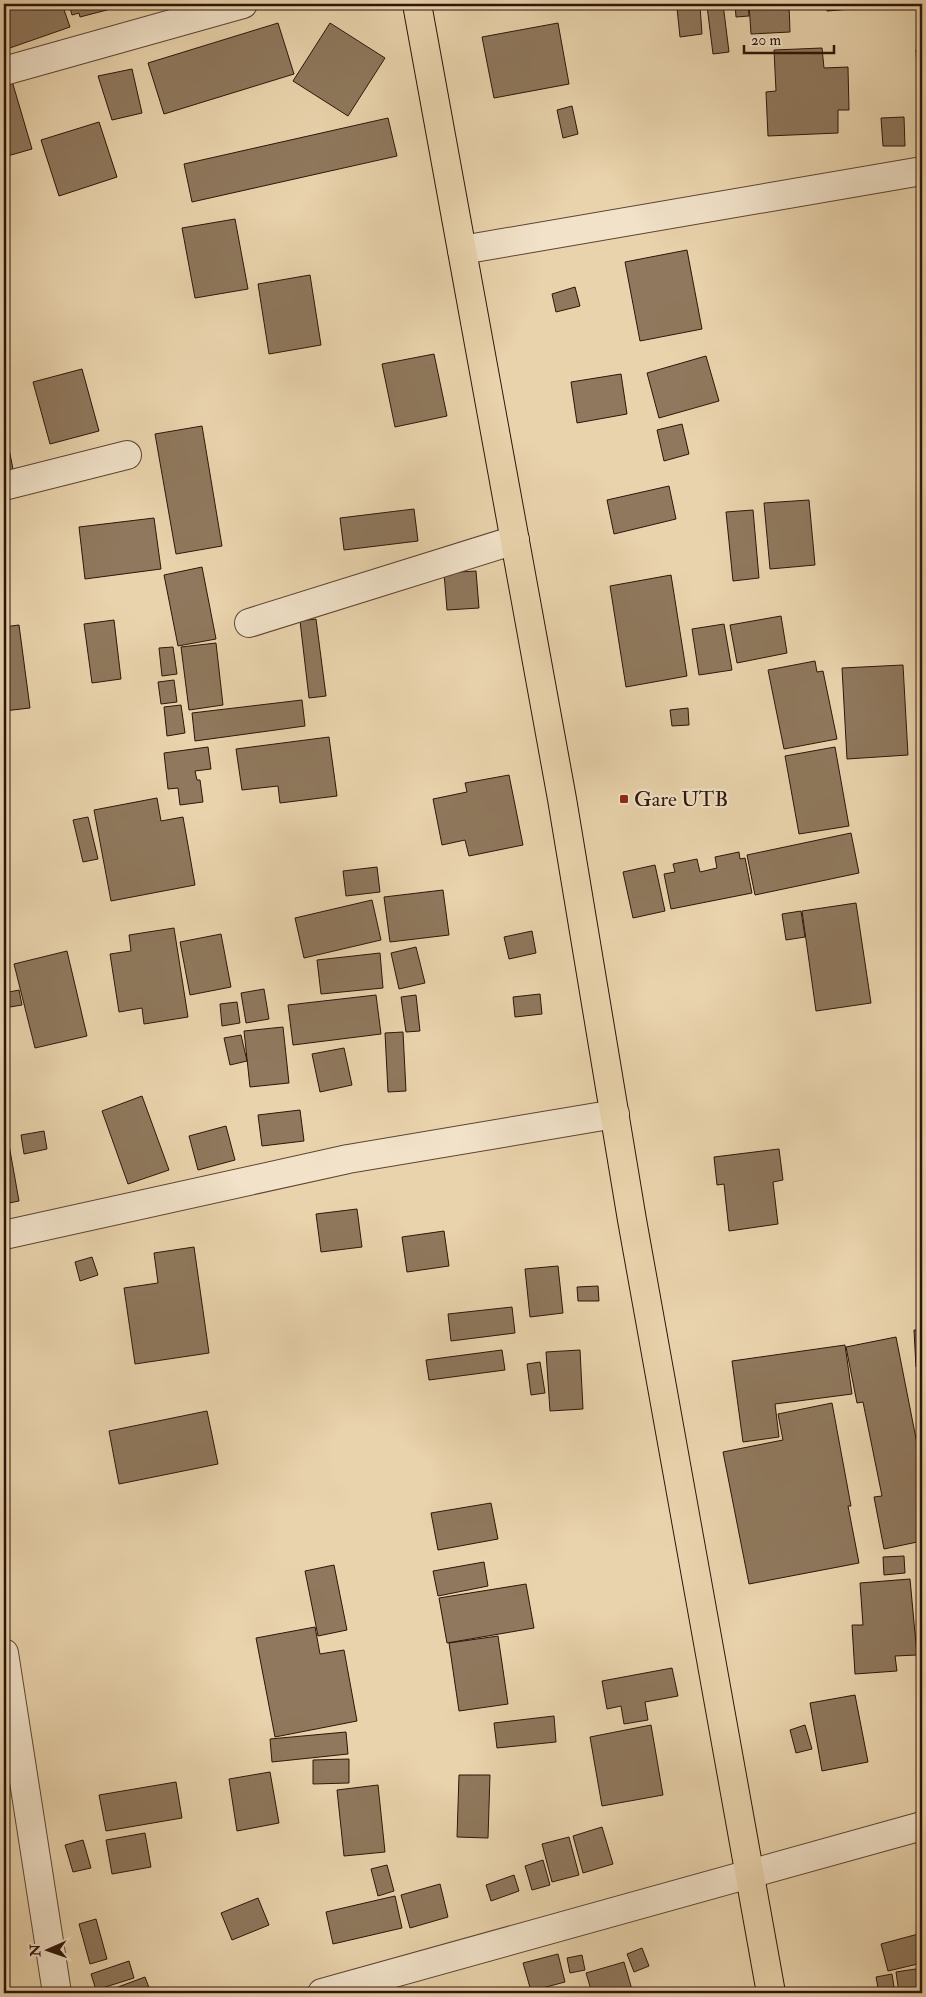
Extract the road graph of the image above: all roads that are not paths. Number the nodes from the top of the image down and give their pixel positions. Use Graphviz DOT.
graph roads {
  1 [pos="243,4"];
  2 [pos="417,4"];
  3 [pos="4,71"];
  4 [pos="922,171"];
  5 [pos="462,250"];
  6 [pos="127,455"];
  7 [pos="4,486"];
  8 [pos="515,540"];
  9 [pos="250,623"];
  10 [pos="615,1114"];
  11 [pos="4,1235"];
  12 [pos="4,1653"];
  13 [pos="922,1826"];
  14 [pos="749,1873"];
  15 [pos="57,1993"];
  16 [pos="322,1993"];
  17 [pos="771,1993"];
  1 -- 3 [label="street"];
  2 -- 5 [label="main road"];
  4 -- 5 [label="street"];
  5 -- 8 [label="main road"];
  6 -- 7 [label="street"];
  8 -- 9 [label="street"];
  8 -- 10 [label="main road"];
  10 -- 11 [label="street"];
  10 -- 14 [label="main road"];
  12 -- 15 [label="street"];
  13 -- 14 [label="street"];
  14 -- 16 [label="street"];
  14 -- 17 [label="main road"];
}
